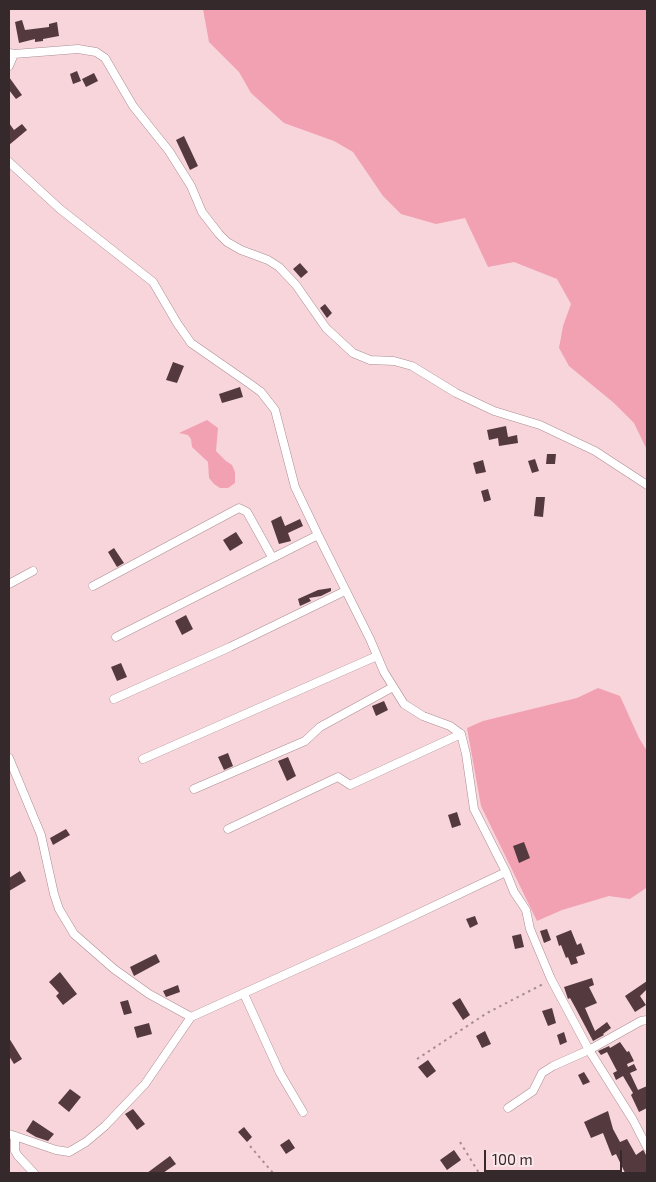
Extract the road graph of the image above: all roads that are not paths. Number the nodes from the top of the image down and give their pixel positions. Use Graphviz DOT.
graph roads {
  1 [pos="11,53"];
  2 [pos="9,66"];
  3 [pos="9,162"];
  4 [pos="647,485"];
  5 [pos="318,535"];
  6 [pos="272,557"];
  7 [pos="33,571"];
  8 [pos="9,584"];
  9 [pos="94,586"];
  10 [pos="345,591"];
  11 [pos="116,637"];
  12 [pos="378,656"];
  13 [pos="393,687"];
  14 [pos="114,700"];
  15 [pos="461,734"];
  16 [pos="9,758"];
  17 [pos="143,758"];
  18 [pos="194,789"];
  19 [pos="228,829"];
  20 [pos="506,872"];
  21 [pos="244,994"];
  22 [pos="191,1017"];
  23 [pos="647,1020"];
  24 [pos="589,1050"];
  25 [pos="508,1108"];
  26 [pos="302,1112"];
  27 [pos="12,1135"];
  28 [pos="647,1147"];
  29 [pos="12,1149"];
  30 [pos="34,1173"];
  1 -- 2 [label="street"];
  1 -- 4 [label="street"];
  3 -- 5 [label="street"];
  5 -- 6 [label="street"];
  5 -- 10 [label="street"];
  6 -- 9 [label="street"];
  6 -- 11 [label="street"];
  7 -- 8 [label="street"];
  10 -- 12 [label="street"];
  10 -- 14 [label="street"];
  12 -- 13 [label="street"];
  12 -- 17 [label="street"];
  13 -- 15 [label="street"];
  13 -- 18 [label="street"];
  15 -- 19 [label="street"];
  15 -- 20 [label="street"];
  16 -- 22 [label="street"];
  20 -- 21 [label="street"];
  20 -- 24 [label="street"];
  21 -- 22 [label="street"];
  21 -- 26 [label="street"];
  22 -- 27 [label="street"];
  23 -- 24 [label="street"];
  24 -- 25 [label="street"];
  24 -- 28 [label="street"];
  27 -- 29 [label="street"];
  29 -- 30 [label="street"];
}
